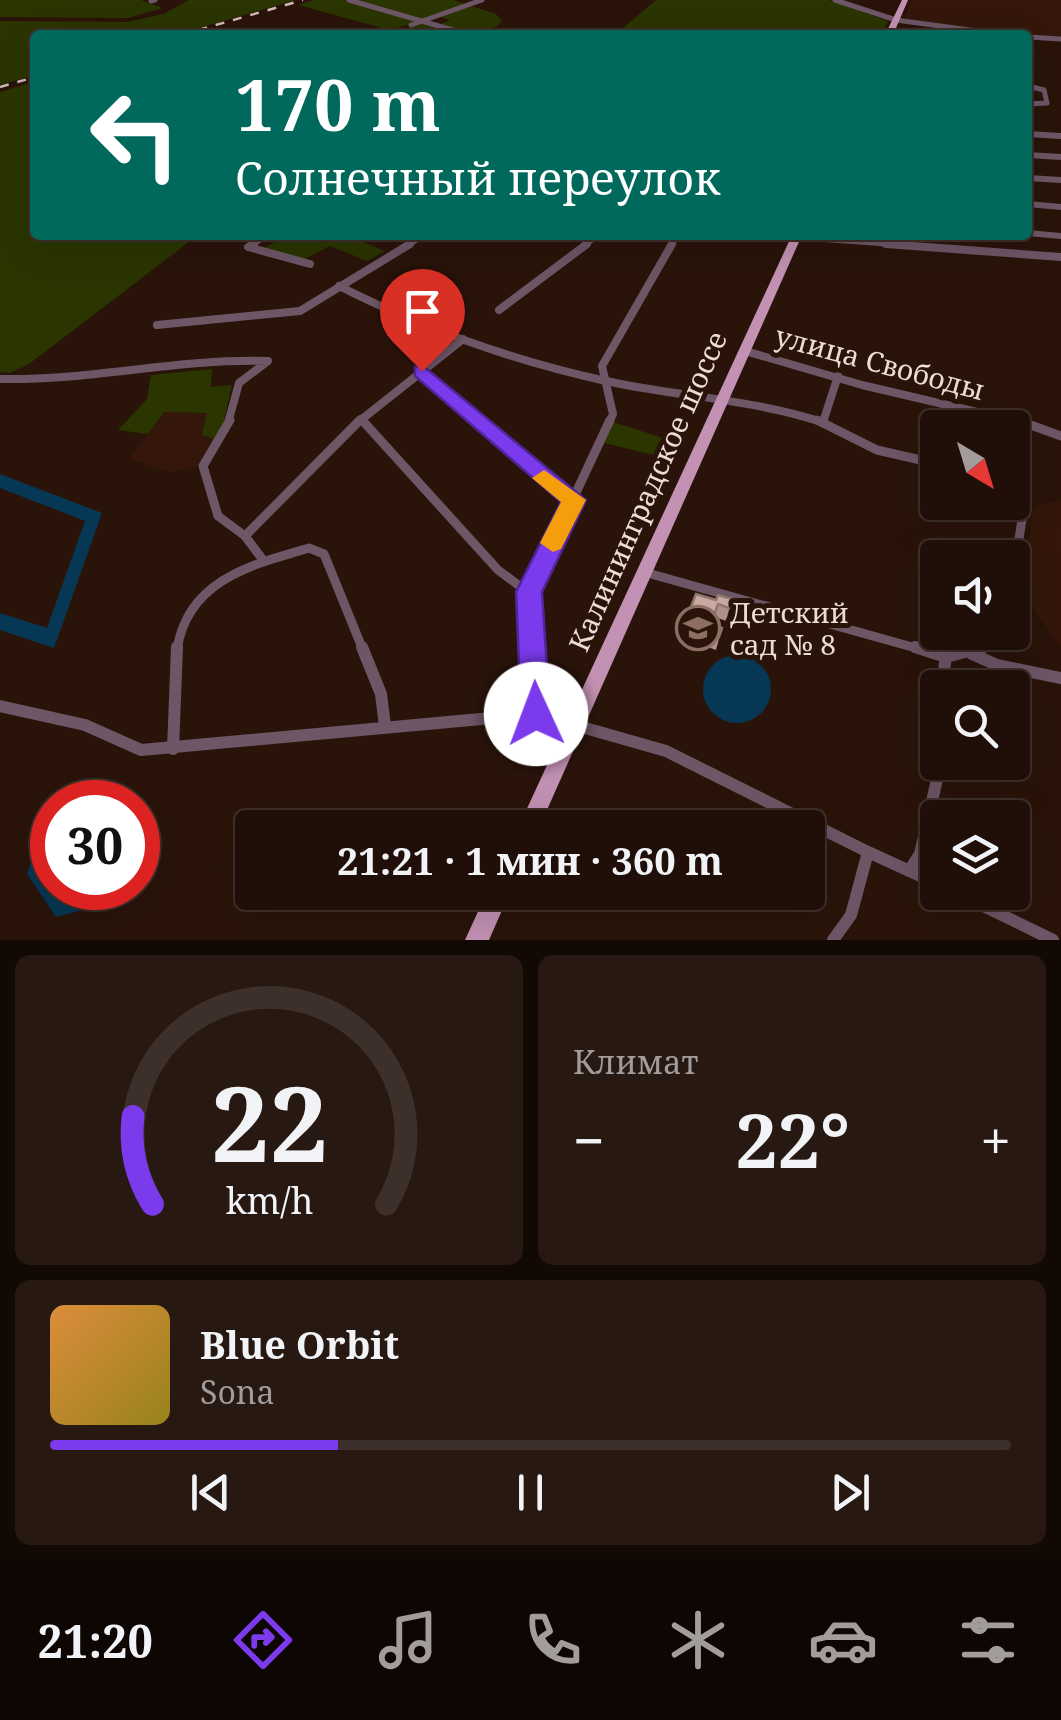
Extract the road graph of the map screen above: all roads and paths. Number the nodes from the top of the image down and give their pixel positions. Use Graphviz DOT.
graph roads {
  1 [pos="349,0"];
  2 [pos="482,0"];
  3 [pos="835,0"];
  4 [pos="905,0"];
  5 [pos="896,20"];
  6 [pos="422,21"];
  7 [pos="910,23"];
  8 [pos="411,25"];
  9 [pos="453,30"];
  10 [pos="891,30"];
  11 [pos="908,30"];
  12 [pos="966,30"];
  13 [pos="1032,37"];
  14 [pos="1061,40"];
  15 [pos="1032,87"];
  16 [pos="1032,104"];
  17 [pos="1032,134"];
  18 [pos="1061,136"];
  19 [pos="1032,155"];
  20 [pos="1061,156"];
  21 [pos="1032,178"];
  22 [pos="1061,180"];
  23 [pos="1032,204"];
  24 [pos="1061,207"];
  25 [pos="1032,234"];
  26 [pos="1061,236"];
  27 [pos="260,240"];
  28 [pos="416,240"];
  29 [pos="591,240"];
  30 [pos="674,240"];
  31 [pos="795,240"];
  32 [pos="836,240"];
  33 [pos="983,240"];
  34 [pos="982,251"];
  35 [pos="1061,257"];
  36 [pos="310,264"];
  37 [pos="338,286"];
  38 [pos="499,310"];
  39 [pos="156,325"];
  40 [pos="463,339"];
  41 [pos="745,350"];
  42 [pos="422,371"];
  43 [pos="838,376"];
  44 [pos="2,380"];
  45 [pos="608,381"];
  46 [pos="722,398"];
  47 [pos="361,419"];
  48 [pos="823,422"];
  49 [pos="1061,436"];
  50 [pos="920,460"];
  51 [pos="574,500"];
  52 [pos="245,536"];
  53 [pos="263,560"];
  54 [pos="644,572"];
  55 [pos="529,592"];
  56 [pos="979,650"];
  57 [pos="972,654"];
  58 [pos="946,657"];
  59 [pos="944,670"];
  60 [pos="1061,678"];
  61 [pos="0,706"];
  62 [pos="536,714"];
  63 [pos="576,720"];
  64 [pos="384,726"];
  65 [pos="173,749"];
  66 [pos="936,780"];
  67 [pos="536,810"];
  68 [pos="868,852"];
  69 [pos="909,871"];
  70 [pos="920,876"];
  71 [pos="491,910"];
  72 [pos="992,910"];
  73 [pos="477,940"];
  74 [pos="833,940"];
  75 [pos="1054,940"];
  1 -- 6 [label="street"];
  2 -- 6 [label="street"];
  3 -- 5 [label="street"];
  4 -- 5 [label="main road"];
  5 -- 7 [label="street"];
  5 -- 10 [label="main road"];
  6 -- 8 [label="street"];
  6 -- 9 [label="street"];
  7 -- 11 [label="street"];
  7 -- 12 [label="street"];
  13 -- 14 [label="street"];
  15 -- 16 [label="street"];
  17 -- 18 [label="street"];
  19 -- 20 [label="street"];
  21 -- 22 [label="street"];
  23 -- 24 [label="street"];
  25 -- 26 [label="street"];
  27 -- 36 [label="street"];
  28 -- 37 [label="street"];
  29 -- 38 [label="street"];
  30 -- 45 [label="street"];
  31 -- 41 [label="main road, Калининградское шоссе"];
  32 -- 34 [label="street"];
  33 -- 34 [label="street"];
  34 -- 35 [label="street"];
  37 -- 39 [label="street"];
  37 -- 40 [label="street"];
  40 -- 42 [label="street"];
  40 -- 45 [label="street"];
  41 -- 43 [label="street, улица Свободы"];
  41 -- 46 [label="main road, Калининградское шоссе"];
  42 -- 47 [label="street"];
  42 -- 51 [label="street"];
  43 -- 48 [label="street"];
  43 -- 49 [label="street, улица Свободы"];
  44 -- 52 [label="street"];
  45 -- 46 [label="street"];
  45 -- 51 [label="street"];
  46 -- 48 [label="street"];
  46 -- 54 [label="main road, Калининградское шоссе"];
  47 -- 52 [label="street"];
  47 -- 55 [label="street"];
  48 -- 50 [label="street"];
  51 -- 55 [label="street"];
  52 -- 53 [label="street"];
  53 -- 64 [label="street"];
  53 -- 65 [label="street"];
  54 -- 58 [label="street"];
  54 -- 63 [label="main road, Калининградское шоссе"];
  55 -- 62 [label="street"];
  56 -- 57 [label="street"];
  57 -- 58 [label="street"];
  57 -- 60 [label="street"];
  58 -- 59 [label="street"];
  61 -- 65 [label="street"];
  62 -- 63 [label="street"];
  62 -- 64 [label="street"];
  63 -- 67 [label="main road, Калининградское шоссе"];
  63 -- 68 [label="street"];
  64 -- 65 [label="street"];
  66 -- 69 [label="street"];
  68 -- 69 [label="street"];
  68 -- 74 [label="street"];
  69 -- 70 [label="street"];
  71 -- 73 [label="main road"];
  72 -- 75 [label="street"];
}
